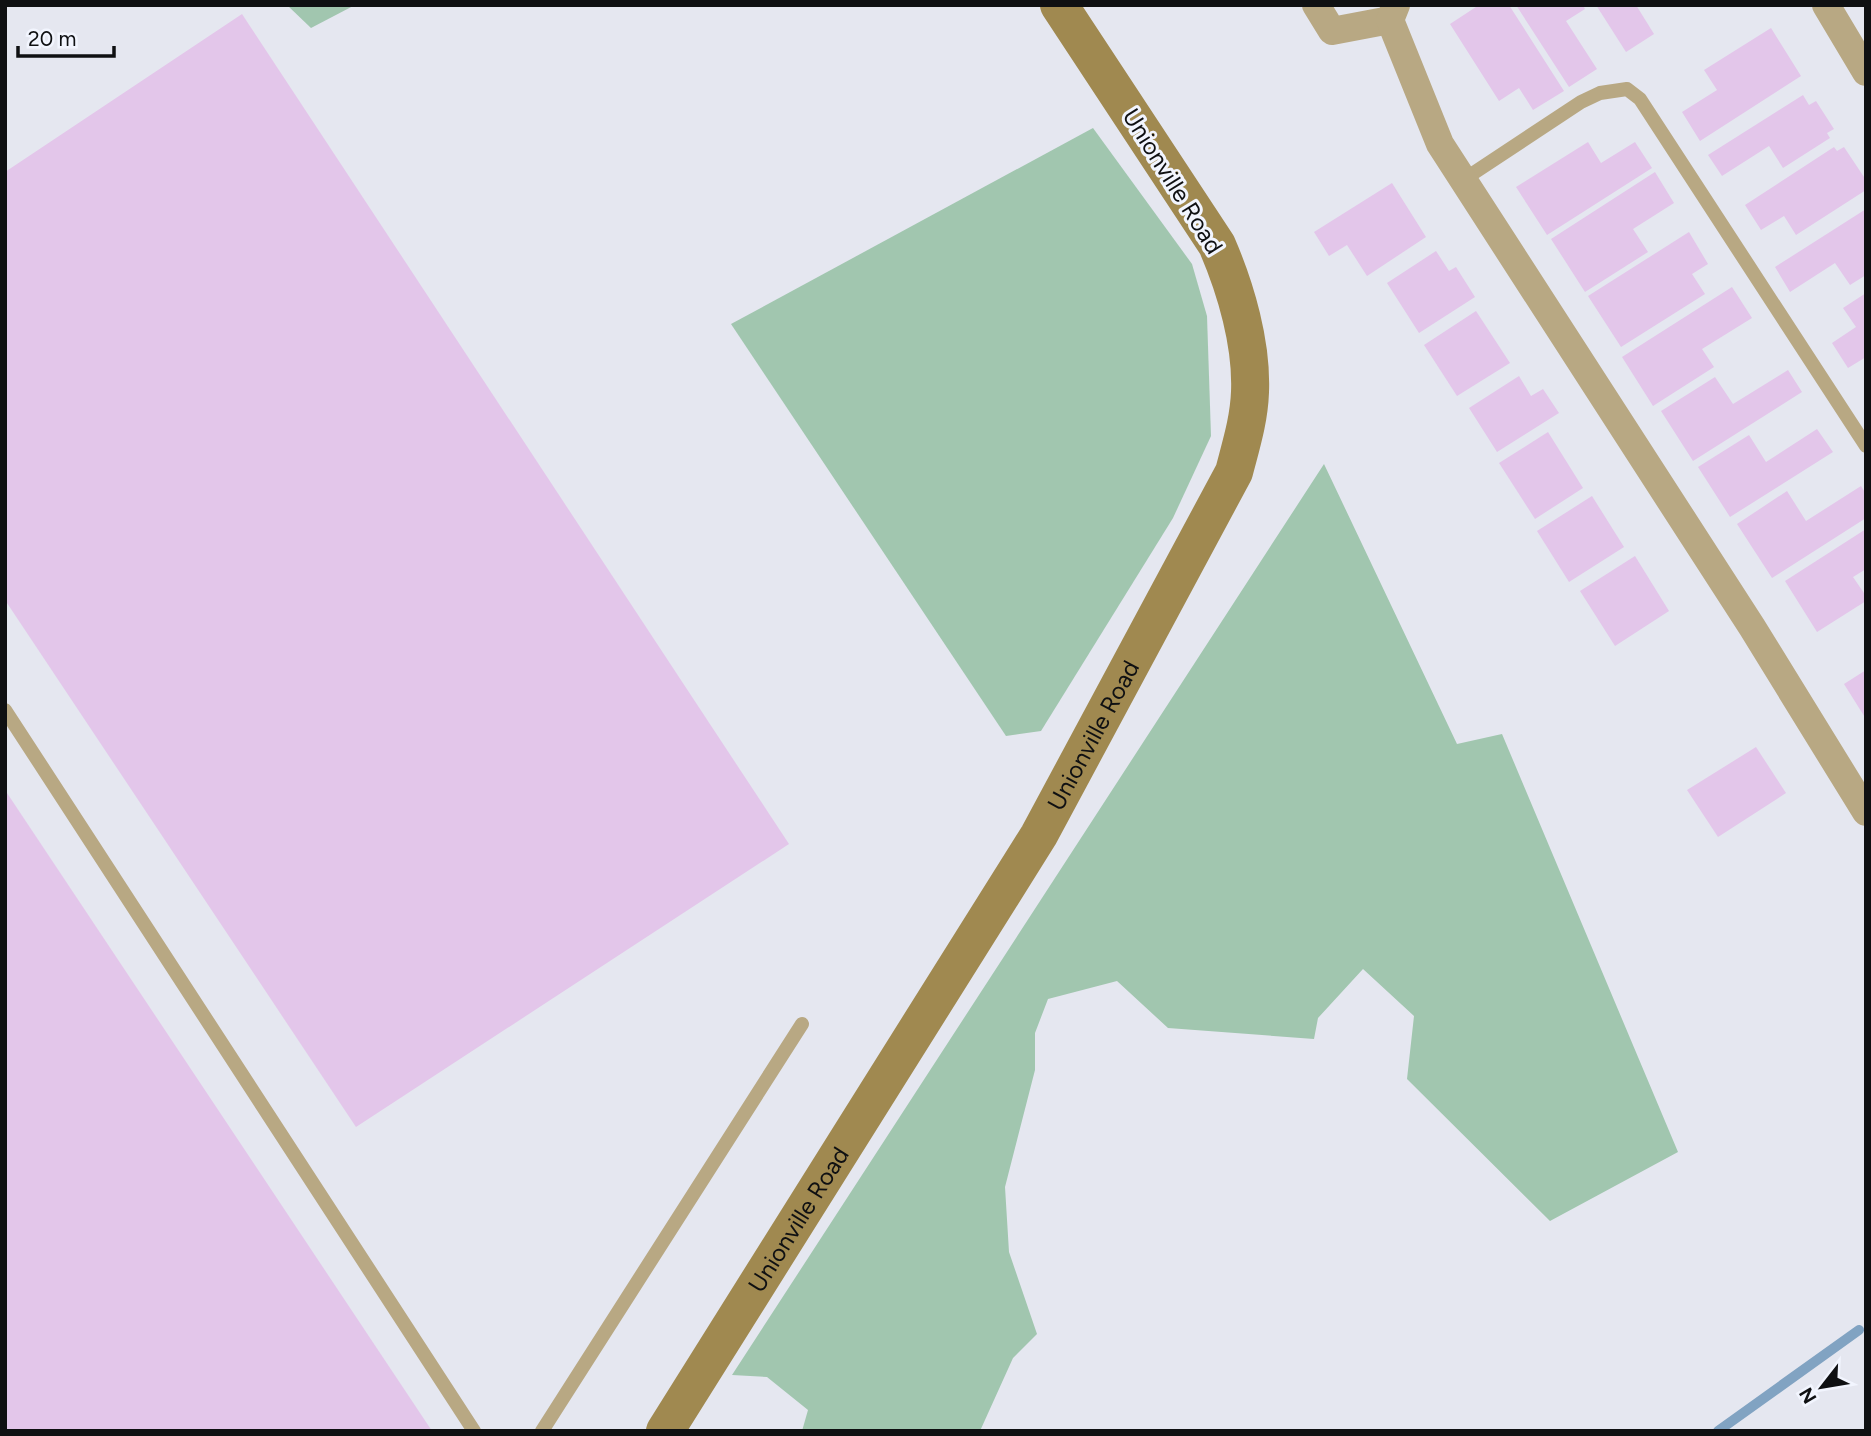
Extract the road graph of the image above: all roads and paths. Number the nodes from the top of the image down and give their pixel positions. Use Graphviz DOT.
graph roads {
  1 [pos="1059,5"];
  2 [pos="1315,5"];
  3 [pos="1826,5"];
  4 [pos="1393,13"];
  5 [pos="1866,72"];
  6 [pos="1463,180"];
  7 [pos="1866,446"];
  8 [pos="5,710"];
  9 [pos="1866,812"];
  10 [pos="802,1024"];
  11 [pos="474,1431"];
  12 [pos="542,1431"];
  13 [pos="665,1431"];
  1 -- 13 [label="street, Unionville Road"];
  2 -- 4 [label="street"];
  3 -- 5 [label="street"];
  4 -- 6 [label="street"];
  6 -- 7 [label="lane"];
  6 -- 9 [label="street"];
  8 -- 11 [label="lane"];
  10 -- 12 [label="lane"];
}
